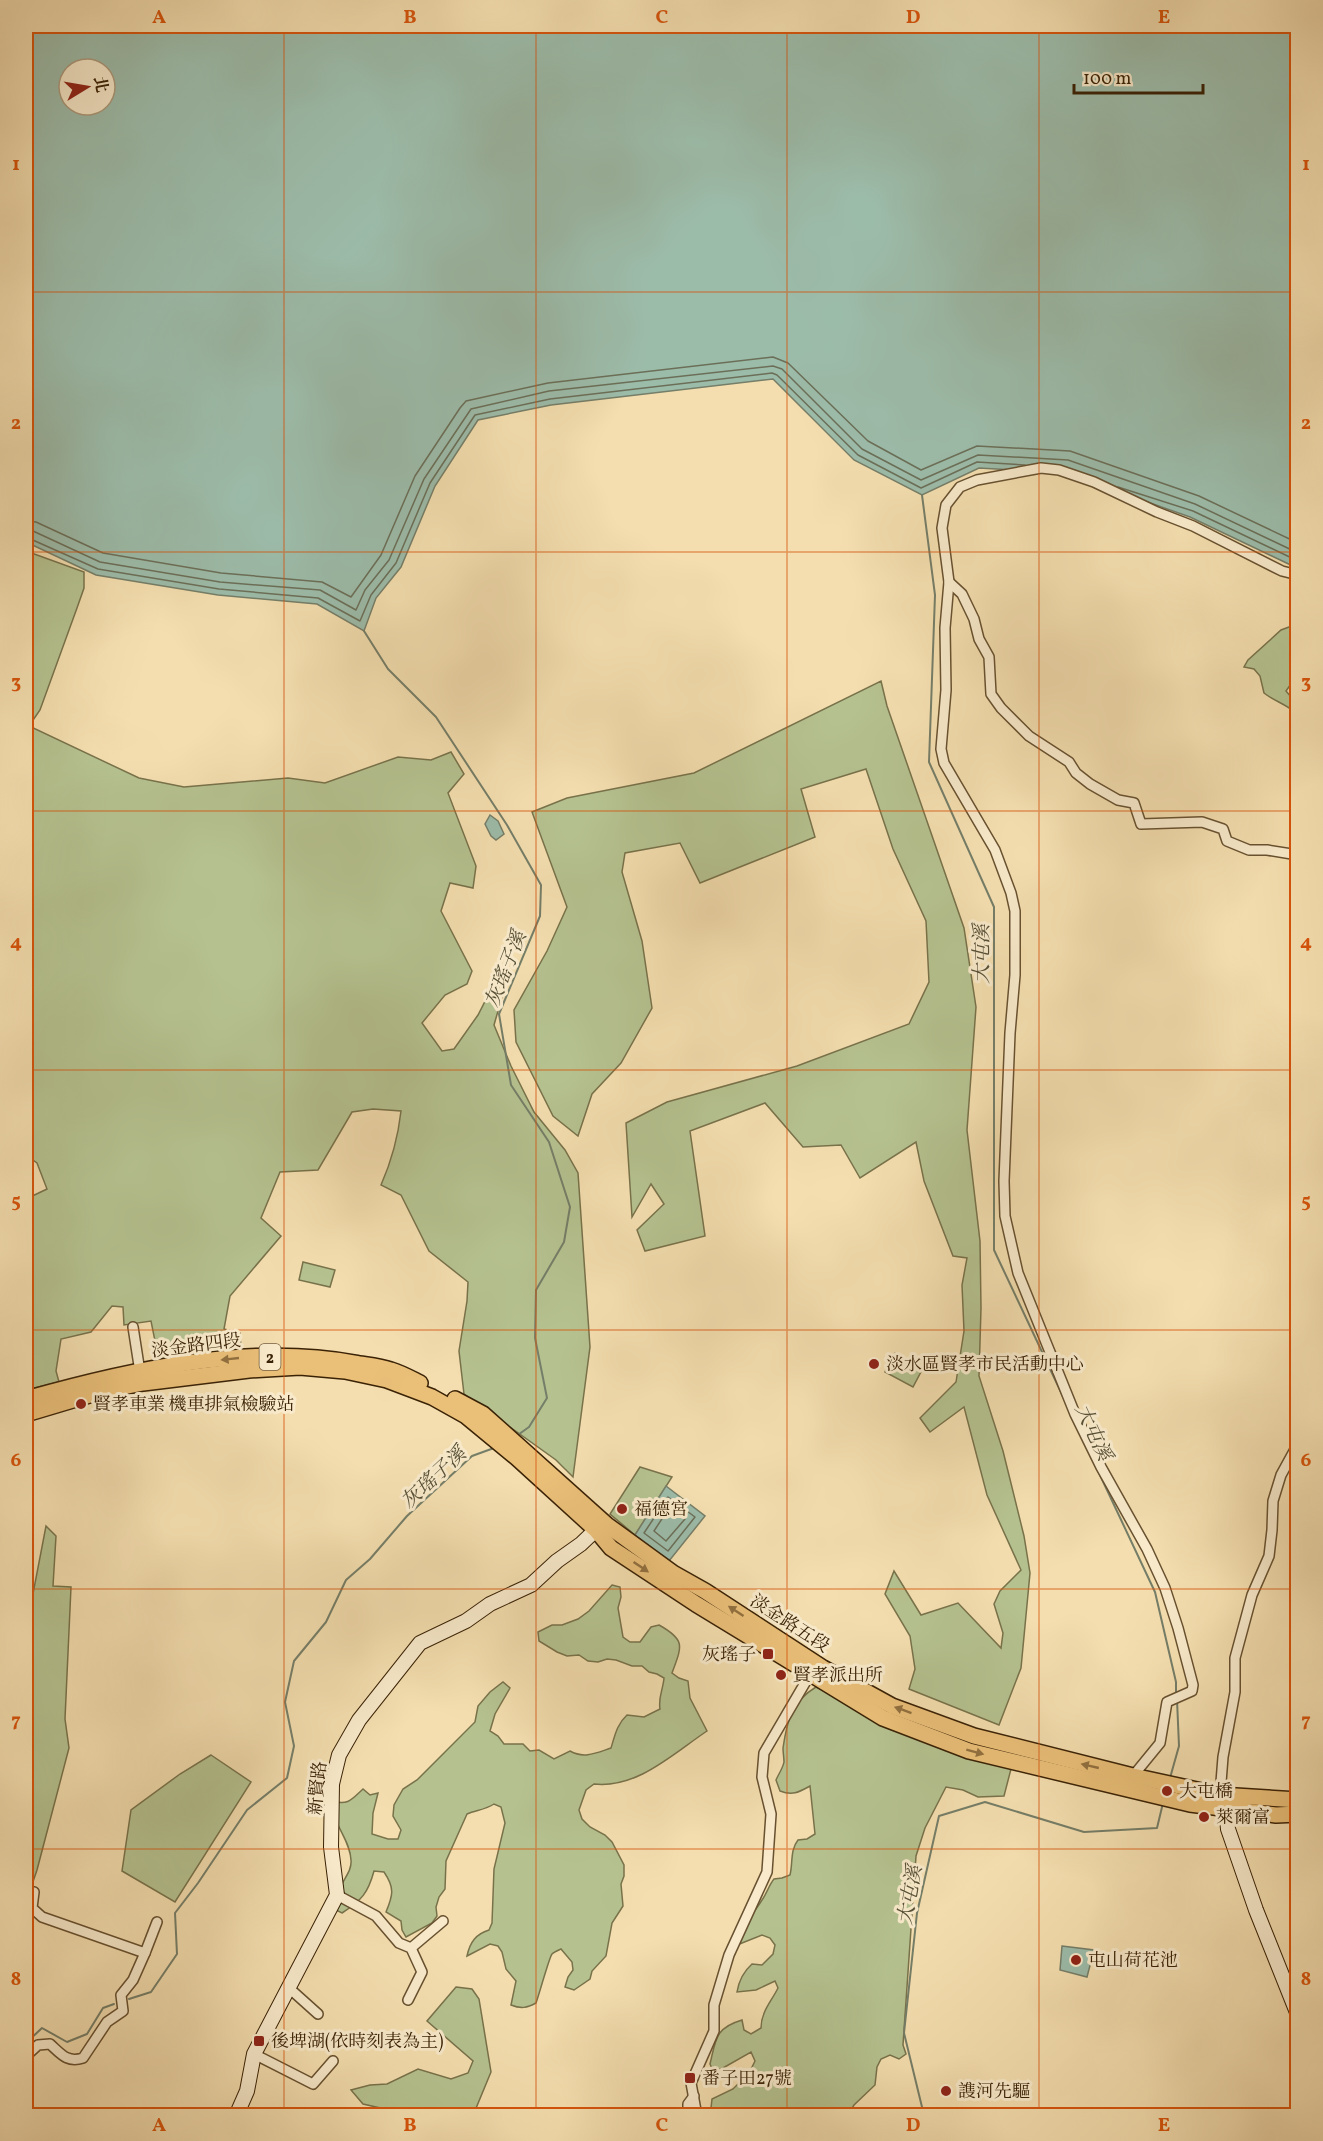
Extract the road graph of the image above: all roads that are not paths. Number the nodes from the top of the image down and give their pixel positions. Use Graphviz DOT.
graph roads {
  1 [pos="1298,575"];
  2 [pos="949,582"];
  3 [pos="1298,855"];
  4 [pos="133,1327"];
  5 [pos="140,1372"];
  6 [pos="26,1399"];
  7 [pos="26,1414"];
  8 [pos="496,1432"];
  9 [pos="1298,1444"];
  10 [pos="521,1454"];
  11 [pos="600,1526"];
  12 [pos="813,1669"];
  13 [pos="1141,1783"];
  14 [pos="1298,1800"];
  15 [pos="1223,1802"];
  16 [pos="1298,1814"];
  17 [pos="34,1892"];
  18 [pos="337,1895"];
  19 [pos="443,1921"];
  20 [pos="157,1922"];
  21 [pos="411,1948"];
  22 [pos="145,1953"];
  23 [pos="289,1988"];
  24 [pos="408,2000"];
  25 [pos="318,2014"];
  26 [pos="1298,2014"];
  27 [pos="254,2054"];
  28 [pos="26,2056"];
  29 [pos="333,2061"];
  30 [pos="694,2096"];
  31 [pos="236,2115"];
  32 [pos="688,2115"];
  33 [pos="697,2115"];
  1 -- 2 [label="street"];
  2 -- 3 [label="street"];
  2 -- 13 [label="street"];
  4 -- 5 [label="street"];
  5 -- 6 [label="main road, 淡金路四段 / 2"];
  8 -- 5 [label="main road, 淡金路四段 / 2, one-way"];
  7 -- 8 [label="main road, 淡金路四段 / 2"];
  8 -- 10 [label="main road, 2"];
  9 -- 15 [label="street"];
  10 -- 11 [label="main road, 2"];
  10 -- 11 [label="main road, 淡金路五段 / 2"];
  11 -- 12 [label="main road, 淡金路五段 / 2"];
  11 -- 18 [label="street, 新賢路"];
  12 -- 13 [label="main road, 淡金路五段 / 2"];
  12 -- 30 [label="street"];
  13 -- 15 [label="main road, 2"];
  14 -- 15 [label="main road, 2"];
  15 -- 16 [label="main road, 2"];
  15 -- 26 [label="street"];
  17 -- 22 [label="street"];
  18 -- 21 [label="street"];
  18 -- 23 [label="street"];
  19 -- 21 [label="street"];
  20 -- 22 [label="street"];
  21 -- 24 [label="street"];
  22 -- 28 [label="street"];
  23 -- 25 [label="street"];
  23 -- 27 [label="street"];
  27 -- 29 [label="street"];
  27 -- 31 [label="street"];
  30 -- 32 [label="street"];
  30 -- 33 [label="street"];
}
